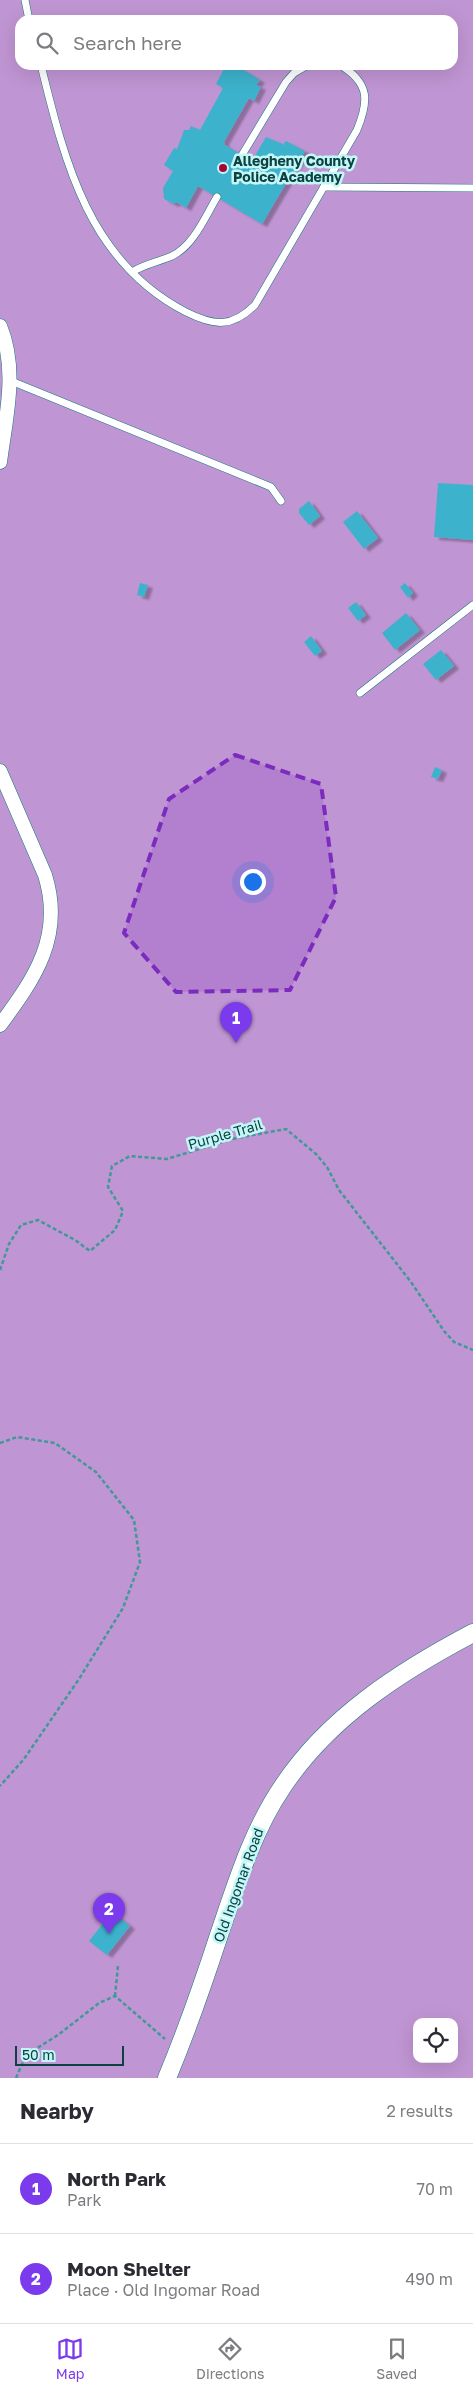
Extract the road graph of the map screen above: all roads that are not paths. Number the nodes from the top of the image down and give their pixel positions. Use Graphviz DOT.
graph roads {
  1 [pos="25,0"];
  2 [pos="28,15"];
  3 [pos="41,70"];
  4 [pos="299,70"];
  5 [pos="348,70"];
  6 [pos="242,155"];
  7 [pos="324,187"];
  8 [pos="473,188"];
  9 [pos="217,197"];
  10 [pos="132,272"];
  11 [pos="0,326"];
  12 [pos="11,381"];
  13 [pos="0,462"];
  14 [pos="282,501"];
  15 [pos="473,605"];
  16 [pos="360,693"];
  17 [pos="0,771"];
  18 [pos="0,1025"];
  19 [pos="473,1633"];
  20 [pos="167,2078"];
  1 -- 2 [label="lane"];
  3 -- 10 [label="lane"];
  4 -- 6 [label="lane"];
  5 -- 7 [label="lane"];
  7 -- 8 [label="lane"];
  7 -- 10 [label="lane"];
  9 -- 10 [label="lane"];
  11 -- 12 [label="street"];
  12 -- 13 [label="street"];
  12 -- 14 [label="lane"];
  15 -- 16 [label="lane"];
  17 -- 18 [label="street"];
  19 -- 20 [label="street, Old Ingomar Road"];
}
